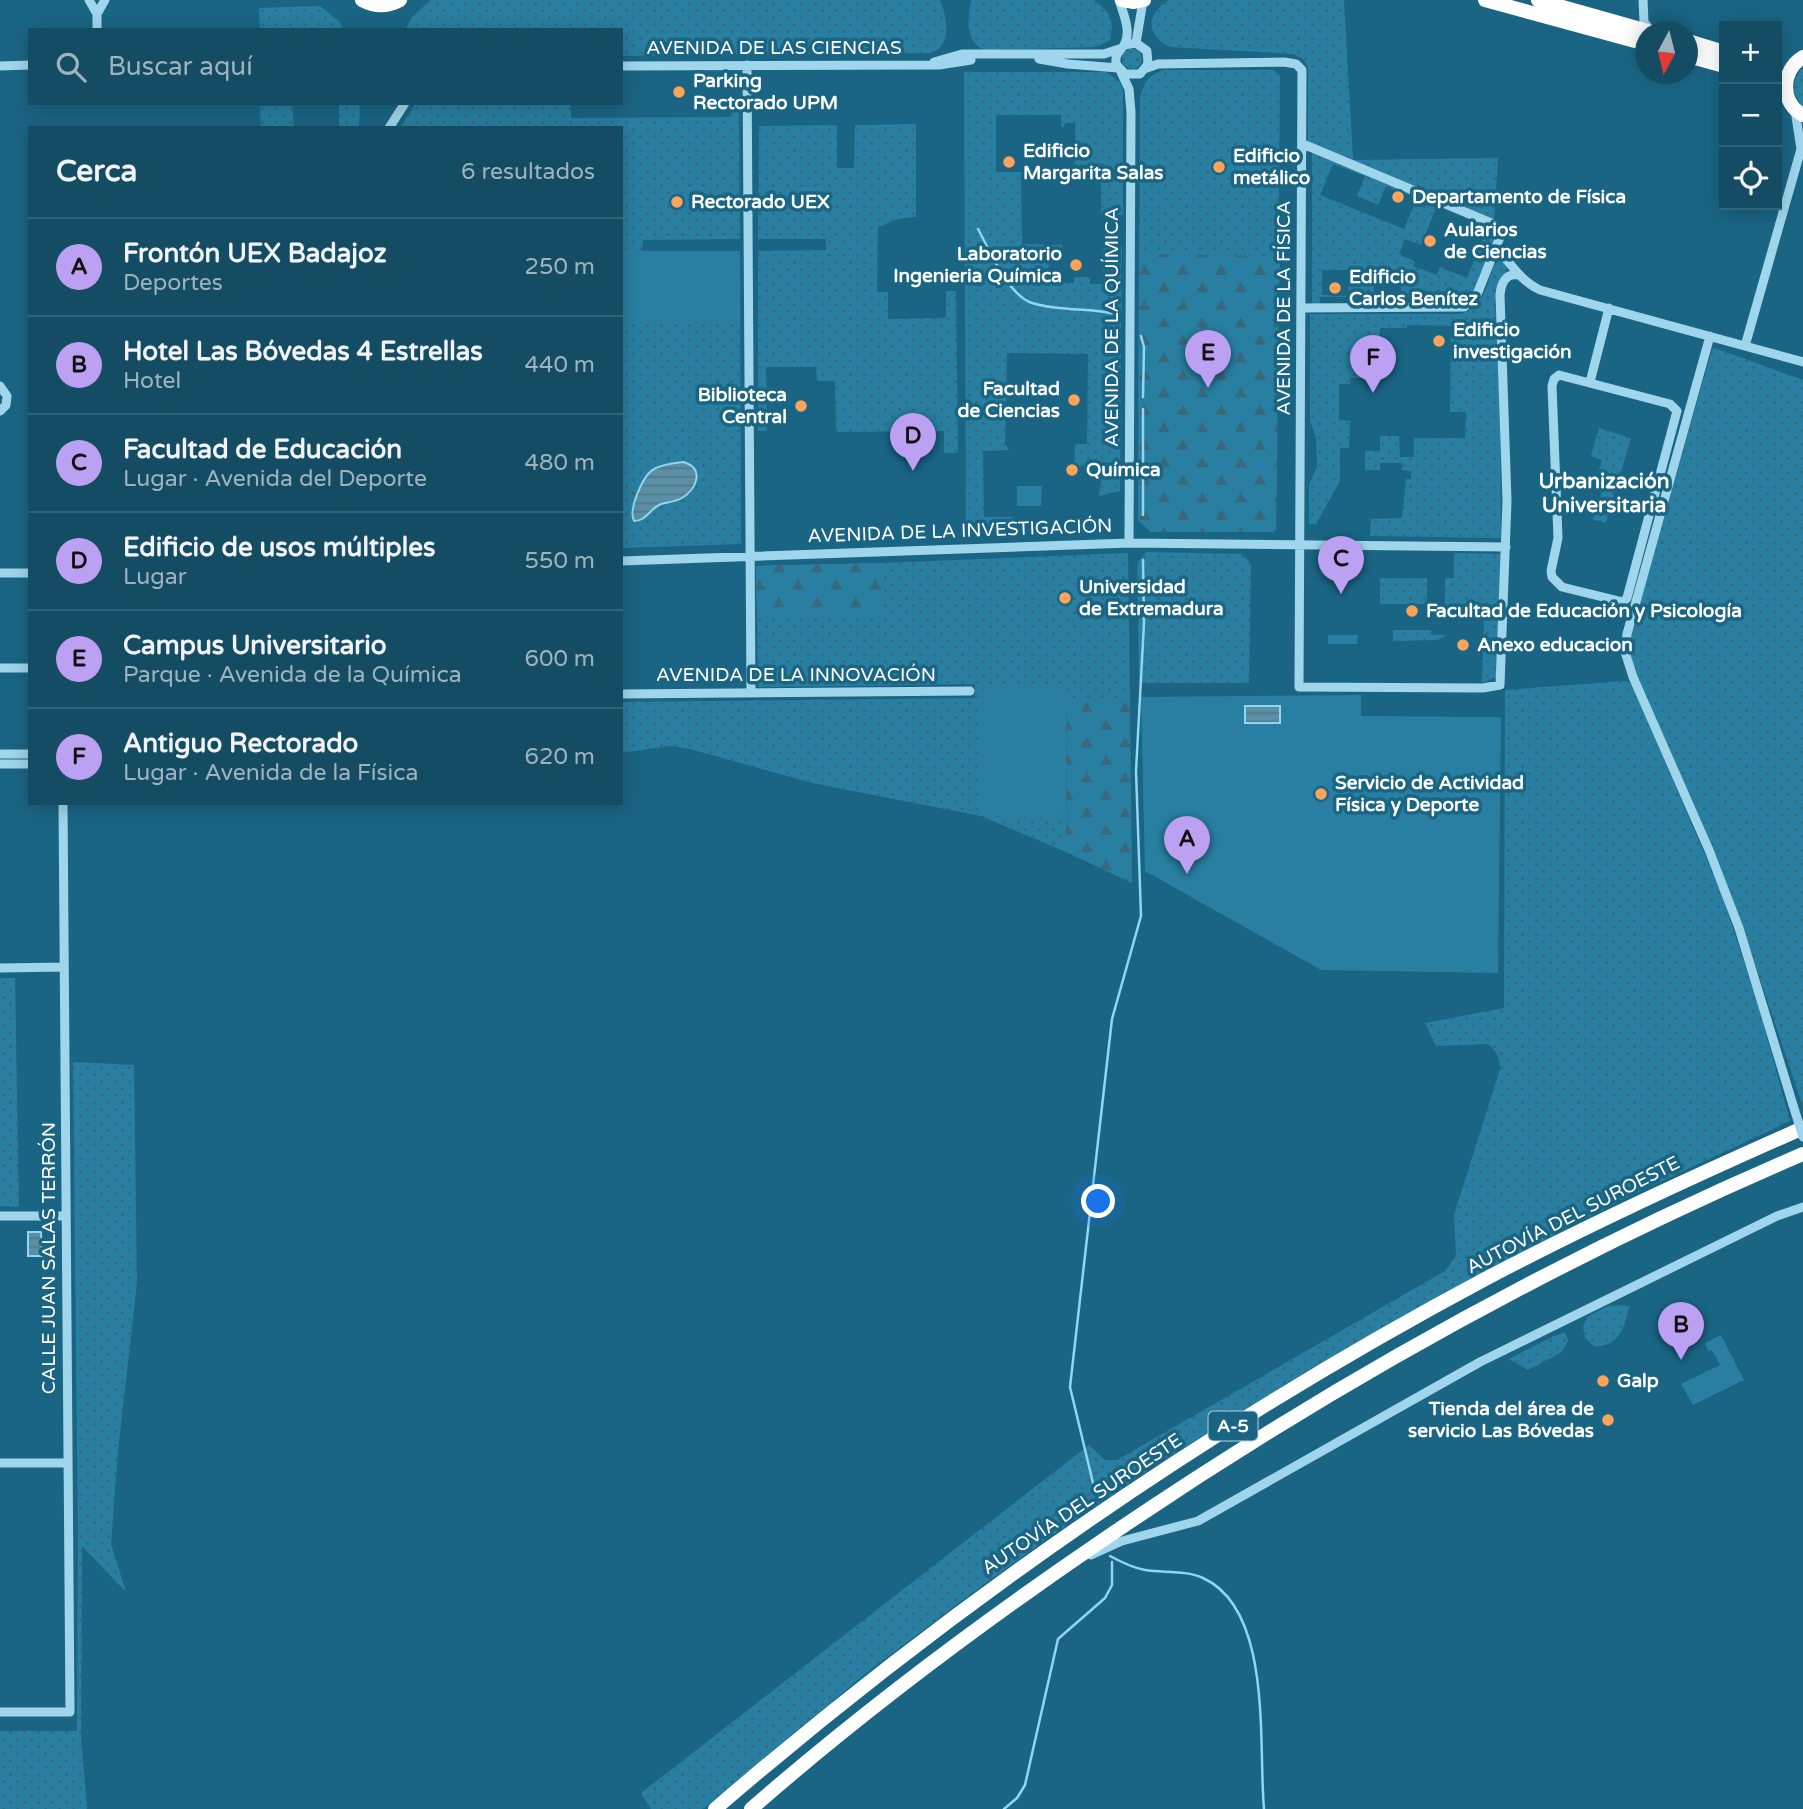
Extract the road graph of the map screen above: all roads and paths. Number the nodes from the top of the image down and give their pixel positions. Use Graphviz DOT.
graph roads {
  1 [pos="89,0"];
  2 [pos="105,0"];
  3 [pos="362,0"];
  4 [pos="400,0"];
  5 [pos="1120,0"];
  6 [pos="1143,0"];
  7 [pos="1485,0"];
  8 [pos="1538,0"];
  9 [pos="1643,0"];
  10 [pos="97,14"];
  11 [pos="1644,21"];
  12 [pos="1635,27"];
  13 [pos="97,28"];
  14 [pos="1635,41"];
  15 [pos="1136,43"];
  16 [pos="1698,44"];
  17 [pos="1121,47"];
  18 [pos="1719,50"];
  19 [pos="952,53"];
  20 [pos="1698,59"];
  21 [pos="971,60"];
  22 [pos="1800,60"];
  23 [pos="1782,63"];
  24 [pos="926,64"];
  25 [pos="28,65"];
  26 [pos="747,65"];
  27 [pos="1719,65"];
  28 [pos="0,66"];
  29 [pos="623,66"];
  30 [pos="1119,70"];
  31 [pos="1143,71"];
  32 [pos="1790,102"];
  33 [pos="404,105"];
  34 [pos="1131,112"];
  35 [pos="390,126"];
  36 [pos="1303,144"];
  37 [pos="1802,147"];
  38 [pos="1496,248"];
  39 [pos="1518,275"];
  40 [pos="1301,307"];
  41 [pos="1609,308"];
  42 [pos="1710,336"];
  43 [pos="1745,346"];
  44 [pos="1803,362"];
  45 [pos="1590,382"];
  46 [pos="0,386"];
  47 [pos="0,411"];
  48 [pos="1129,542"];
  49 [pos="1300,544"];
  50 [pos="1506,547"];
  51 [pos="750,557"];
  52 [pos="623,561"];
  53 [pos="0,573"];
  54 [pos="28,573"];
  55 [pos="0,668"];
  56 [pos="28,668"];
  57 [pos="970,691"];
  58 [pos="751,693"];
  59 [pos="623,694"];
  60 [pos="0,754"];
  61 [pos="28,754"];
  62 [pos="0,764"];
  63 [pos="28,764"];
  64 [pos="63,805"];
  65 [pos="64,967"];
  66 [pos="0,968"];
  67 [pos="1803,1128"];
  68 [pos="1803,1138"];
  69 [pos="1803,1153"];
  70 [pos="1803,1207"];
  71 [pos="0,1216"];
  72 [pos="66,1216"];
  73 [pos="0,1463"];
  74 [pos="68,1463"];
  75 [pos="1060,1569"];
  76 [pos="0,1712"];
  77 [pos="715,1809"];
  78 [pos="751,1809"];
  1 -- 10 [label="street"];
  2 -- 10 [label="street"];
  3 -- 4 [label="highway"];
  5 -- 6 [label="highway"];
  5 -- 17 [label="street"];
  6 -- 15 [label="street"];
  7 -- 14 [label="highway"];
  8 -- 12 [label="highway"];
  9 -- 11 [label="street"];
  10 -- 13 [label="street"];
  15 -- 17 [label="street"];
  15 -- 31 [label="street"];
  16 -- 18 [label="highway"];
  17 -- 19 [label="street, AVENIDA DE LAS CIENCIAS"];
  17 -- 30 [label="street"];
  19 -- 21 [label="street"];
  19 -- 24 [label="street, AVENIDA DE LAS CIENCIAS"];
  20 -- 27 [label="highway"];
  21 -- 24 [label="street, AVENIDA DE LAS CIENCIAS"];
  21 -- 30 [label="street, AVENIDA DE LAS CIENCIAS"];
  22 -- 23 [label="highway"];
  22 -- 32 [label="highway"];
  24 -- 26 [label="street, AVENIDA DE LAS CIENCIAS"];
  25 -- 28 [label="street"];
  26 -- 29 [label="street, AVENIDA DE LAS CIENCIAS"];
  26 -- 51 [label="street"];
  30 -- 31 [label="street"];
  30 -- 34 [label="street, AVENIDA DE LA QUÍMICA"];
  31 -- 34 [label="street, AVENIDA DE LA QUÍMICA"];
  31 -- 36 [label="street, AVENIDA DE LA FÍSICA"];
  32 -- 37 [label="street"];
  33 -- 35 [label="street"];
  34 -- 48 [label="street, AVENIDA DE LA QUÍMICA"];
  36 -- 38 [label="street"];
  36 -- 40 [label="street, AVENIDA DE LA FÍSICA"];
  37 -- 43 [label="street"];
  38 -- 39 [label="street"];
  38 -- 40 [label="street"];
  39 -- 41 [label="street"];
  39 -- 50 [label="street"];
  40 -- 49 [label="street, AVENIDA DE LA FÍSICA"];
  41 -- 42 [label="street"];
  41 -- 45 [label="street"];
  42 -- 43 [label="street"];
  42 -- 68 [label="street, bridge"];
  43 -- 44 [label="street"];
  45 -- 45 [label="street"];
  46 -- 47 [label="street"];
  48 -- 49 [label="street, AVENIDA DE LA INVESTIGACIÓN"];
  48 -- 51 [label="street, AVENIDA DE LA INVESTIGACIÓN"];
  49 -- 50 [label="street, AVENIDA DE LA INVESTIGACIÓN"];
  49 -- 50 [label="street, AVENIDA DE LA FÍSICA"];
  51 -- 52 [label="street, AVENIDA DE LA INVESTIGACIÓN"];
  51 -- 58 [label="street"];
  53 -- 54 [label="street"];
  55 -- 56 [label="street"];
  57 -- 58 [label="street, AVENIDA DE LA INNOVACIÓN"];
  58 -- 59 [label="street, AVENIDA DE LA INNOVACIÓN"];
  60 -- 61 [label="street"];
  62 -- 63 [label="street"];
  64 -- 65 [label="street, CALLE JUAN SALAS TERRÓN"];
  65 -- 66 [label="street"];
  65 -- 72 [label="street, CALLE JUAN SALAS TERRÓN"];
  67 -- 77 [label="highway, AUTOVÍA DEL SUROESTE / A-5"];
  69 -- 75 [label="highway, A-5"];
  70 -- 75 [label="street"];
  71 -- 72 [label="street"];
  72 -- 74 [label="street, CALLE JUAN SALAS TERRÓN"];
  73 -- 74 [label="street"];
  74 -- 76 [label="street, CALLE JUAN SALAS TERRÓN"];
  75 -- 78 [label="highway, A-5"];
}
